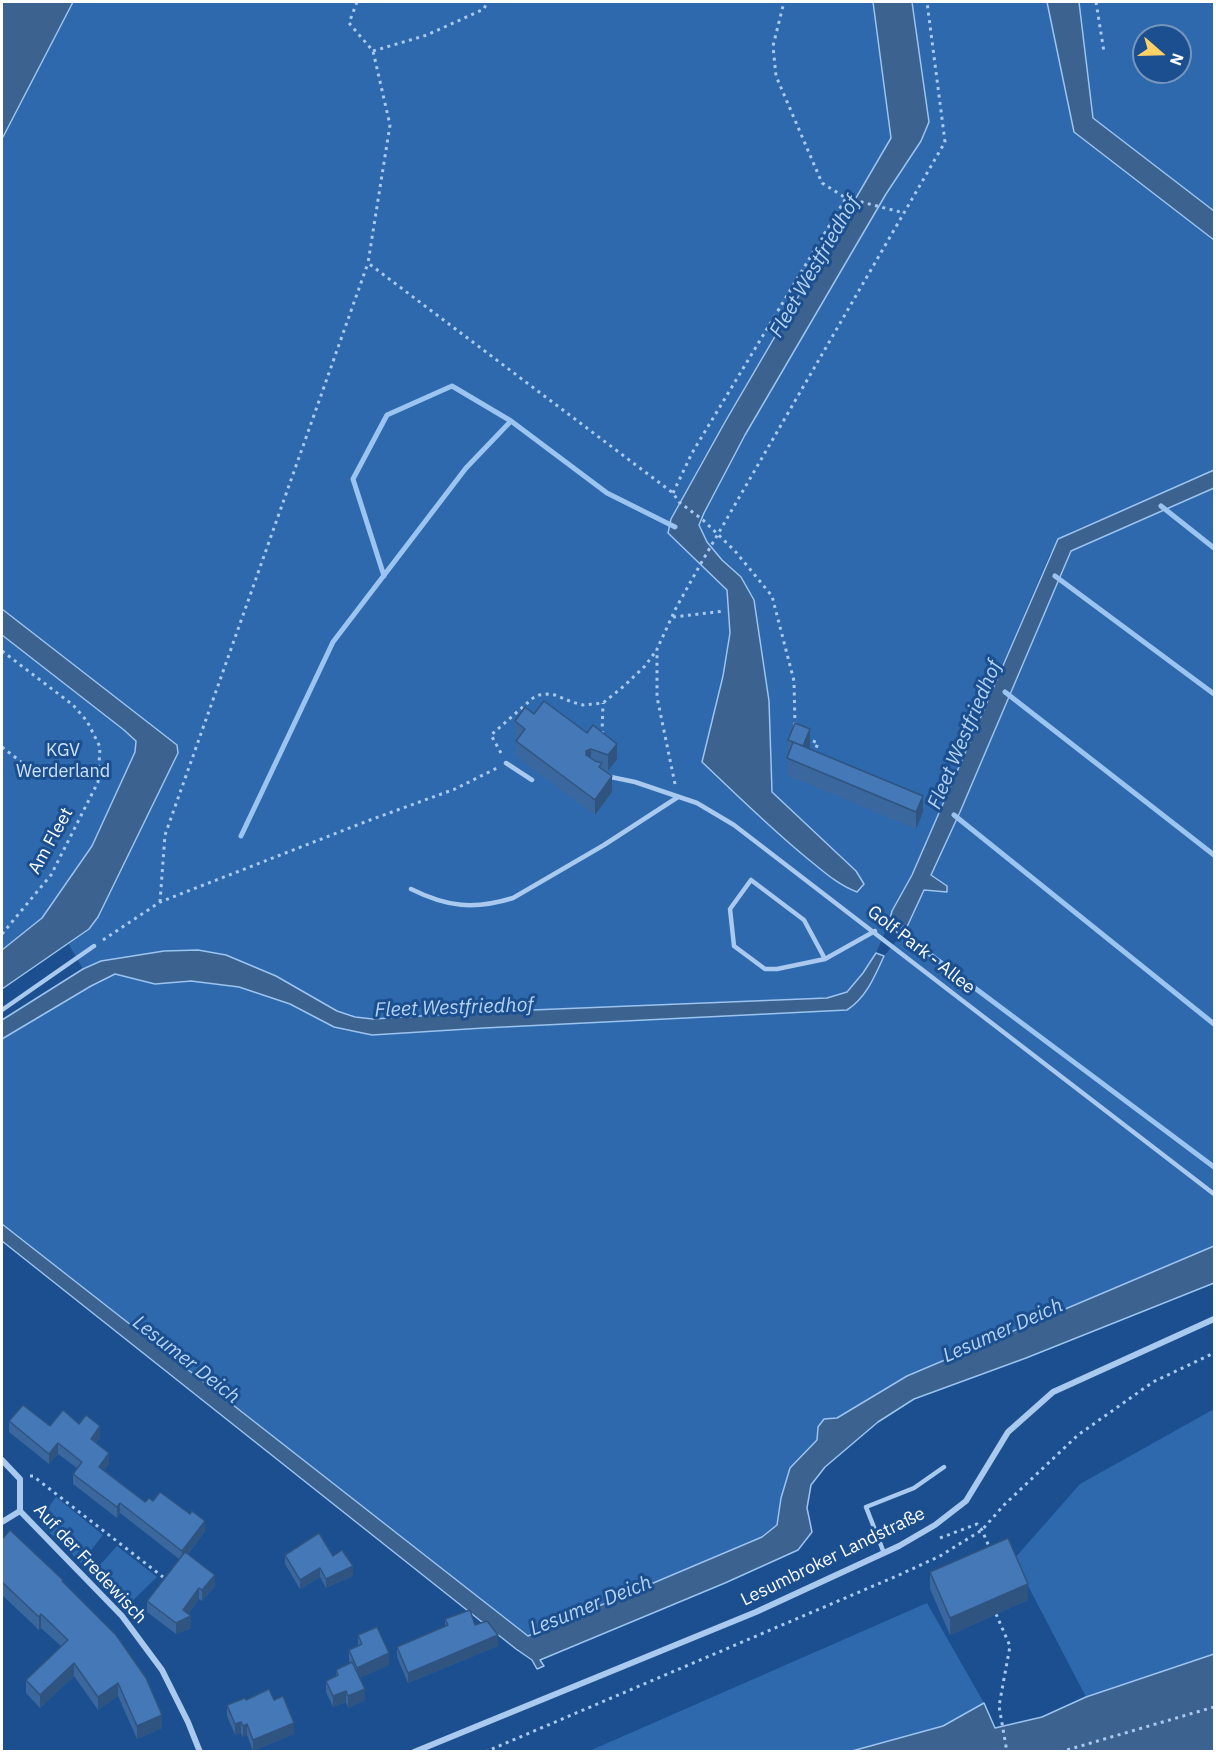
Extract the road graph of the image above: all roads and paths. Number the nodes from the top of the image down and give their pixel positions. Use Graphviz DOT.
graph roads {
  1 [pos="357,2"];
  2 [pos="487,2"];
  3 [pos="784,2"];
  4 [pos="927,2"];
  5 [pos="1096,2"];
  6 [pos="373,51"];
  7 [pos="1104,52"];
  8 [pos="846,198"];
  9 [pos="904,213"];
  10 [pos="368,263"];
  11 [pos="673,493"];
  12 [pos="718,534"];
  13 [pos="725,611"];
  14 [pos="672,617"];
  15 [pos="657,650"];
  16 [pos="2,651"];
  17 [pos="603,703"];
  18 [pos="603,739"];
  19 [pos="2,747"];
  20 [pos="813,754"];
  21 [pos="506,763"];
  22 [pos="597,774"];
  23 [pos="38,775"];
  24 [pos="532,780"];
  25 [pos="678,797"];
  26 [pos="411,889"];
  27 [pos="160,902"];
  28 [pos="875,932"];
  29 [pos="2,934"];
  30 [pos="94,946"];
  31 [pos="825,959"];
  32 [pos="2,1010"];
  33 [pos="1215,1194"];
  34 [pos="1215,1319"];
  35 [pos="2,1460"];
  36 [pos="944,1467"];
  37 [pos="20,1479"];
  38 [pos="20,1511"];
  39 [pos="2,1522"];
  40 [pos="938,1539"];
  41 [pos="990,1550"];
  42 [pos="884,1553"];
  43 [pos="163,1577"];
  44 [pos="996,1614"];
  45 [pos="1215,1707"];
  46 [pos="200,1752"];
  47 [pos="414,1752"];
  48 [pos="1006,1752"];
  49 [pos="1060,1752"];
  1 -- 6 [label="path"];
  2 -- 6 [label="path"];
  3 -- 8 [label="path"];
  4 -- 9 [label="path"];
  5 -- 7 [label="path"];
  6 -- 10 [label="path"];
  8 -- 9 [label="path"];
  8 -- 11 [label="path"];
  9 -- 12 [label="path"];
  10 -- 11 [label="path"];
  10 -- 27 [label="path"];
  11 -- 12 [label="path"];
  12 -- 14 [label="path"];
  12 -- 20 [label="path"];
  13 -- 14 [label="path"];
  14 -- 15 [label="path"];
  15 -- 17 [label="path"];
  15 -- 25 [label="path"];
  16 -- 29 [label="path, Am Fleet"];
  17 -- 18 [label="path"];
  17 -- 21 [label="path"];
  19 -- 23 [label="path"];
  21 -- 24 [label="lane"];
  21 -- 27 [label="path"];
  22 -- 25 [label="lane, Golf Park - Allee"];
  25 -- 26 [label="lane"];
  25 -- 28 [label="lane, Golf Park - Allee"];
  27 -- 30 [label="path"];
  28 -- 31 [label="lane"];
  28 -- 33 [label="lane, Golf Park - Allee"];
  30 -- 32 [label="lane"];
  31 -- 31 [label="lane"];
  34 -- 42 [label="street, Lesumbroker Landstraße"];
  35 -- 37 [label="street"];
  36 -- 42 [label="lane"];
  37 -- 38 [label="street, Auf der Fredewisch"];
  37 -- 43 [label="path"];
  38 -- 39 [label="street"];
  38 -- 46 [label="street, Auf der Fredewisch"];
  40 -- 41 [label="path"];
  42 -- 47 [label="street, Lesumbroker Landstraße"];
  44 -- 48 [label="path"];
  45 -- 49 [label="path"];
}
